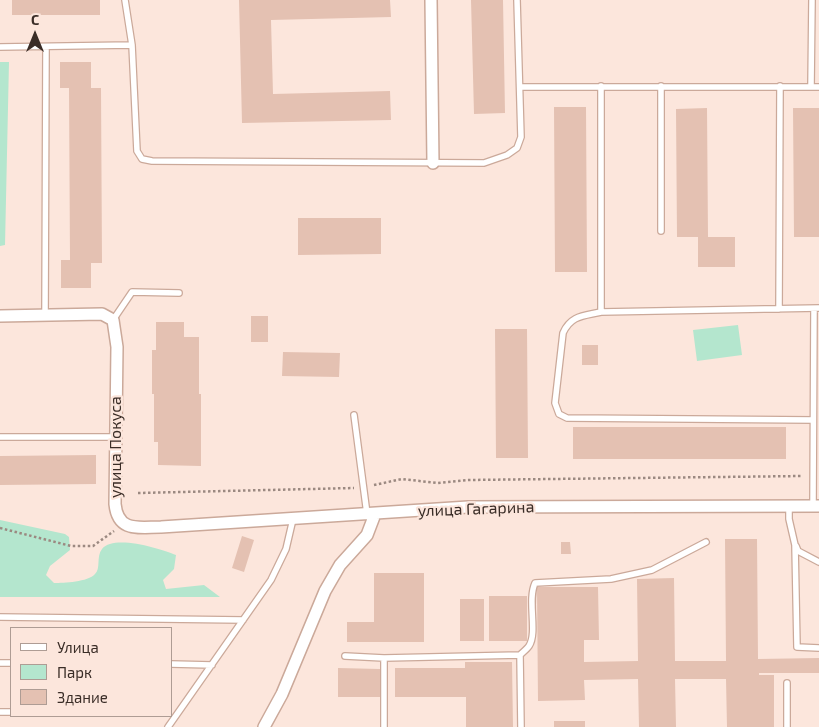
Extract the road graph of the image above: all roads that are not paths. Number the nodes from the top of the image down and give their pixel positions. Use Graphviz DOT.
graph roads {
  1 [pos="125,0"];
  2 [pos="431,0"];
  3 [pos="518,0"];
  4 [pos="812,0"];
  5 [pos="132,45"];
  6 [pos="0,47"];
  7 [pos="46,47"];
  8 [pos="601,86"];
  9 [pos="661,86"];
  10 [pos="780,86"];
  11 [pos="811,86"];
  12 [pos="819,86"];
  13 [pos="520,87"];
  14 [pos="433,163"];
  15 [pos="661,231"];
  16 [pos="179,293"];
  17 [pos="816,308"];
  18 [pos="779,309"];
  19 [pos="601,312"];
  20 [pos="0,316"];
  21 [pos="45,316"];
  22 [pos="113,320"];
  23 [pos="354,415"];
  24 [pos="813,420"];
  25 [pos="0,437"];
  26 [pos="116,437"];
  27 [pos="789,506"];
  28 [pos="816,506"];
  29 [pos="371,514"];
  30 [pos="293,519"];
  31 [pos="706,542"];
  32 [pos="795,544"];
  33 [pos="819,562"];
  34 [pos="0,617"];
  35 [pos="243,620"];
  36 [pos="819,648"];
  37 [pos="520,654"];
  38 [pos="345,656"];
  39 [pos="384,658"];
  40 [pos="172,664"];
  41 [pos="212,665"];
  42 [pos="786,683"];
  43 [pos="174,714"];
  44 [pos="168,727"];
  45 [pos="264,727"];
  46 [pos="384,727"];
  47 [pos="521,727"];
  48 [pos="787,727"];
  1 -- 5 [label="lane"];
  2 -- 14 [label="street"];
  3 -- 13 [label="lane"];
  4 -- 11 [label="lane"];
  5 -- 7 [label="lane"];
  5 -- 14 [label="lane"];
  6 -- 7 [label="lane"];
  7 -- 21 [label="lane"];
  8 -- 9 [label="lane"];
  8 -- 13 [label="lane"];
  8 -- 19 [label="lane"];
  9 -- 10 [label="lane"];
  9 -- 15 [label="lane"];
  10 -- 11 [label="lane"];
  10 -- 18 [label="lane"];
  11 -- 12 [label="lane"];
  13 -- 14 [label="lane"];
  16 -- 22 [label="lane"];
  17 -- 18 [label="lane"];
  17 -- 24 [label="lane"];
  18 -- 19 [label="lane"];
  19 -- 24 [label="lane"];
  20 -- 21 [label="street"];
  21 -- 22 [label="street"];
  22 -- 26 [label="street, улица Покуса"];
  23 -- 29 [label="lane"];
  24 -- 28 [label="lane"];
  25 -- 26 [label="lane"];
  26 -- 30 [label="street, улица Покуса"];
  27 -- 28 [label="street, улица Гагарина"];
  27 -- 29 [label="street, улица Гагарина"];
  27 -- 32 [label="lane"];
  29 -- 30 [label="street"];
  29 -- 45 [label="street"];
  30 -- 35 [label="lane"];
  31 -- 37 [label="lane"];
  32 -- 33 [label="lane"];
  32 -- 36 [label="lane"];
  34 -- 35 [label="lane"];
  35 -- 41 [label="lane"];
  37 -- 39 [label="lane"];
  37 -- 47 [label="lane"];
  38 -- 39 [label="lane"];
  39 -- 46 [label="lane"];
  40 -- 41 [label="lane"];
  41 -- 43 [label="lane"];
  42 -- 48 [label="lane"];
  43 -- 44 [label="lane"];
}
